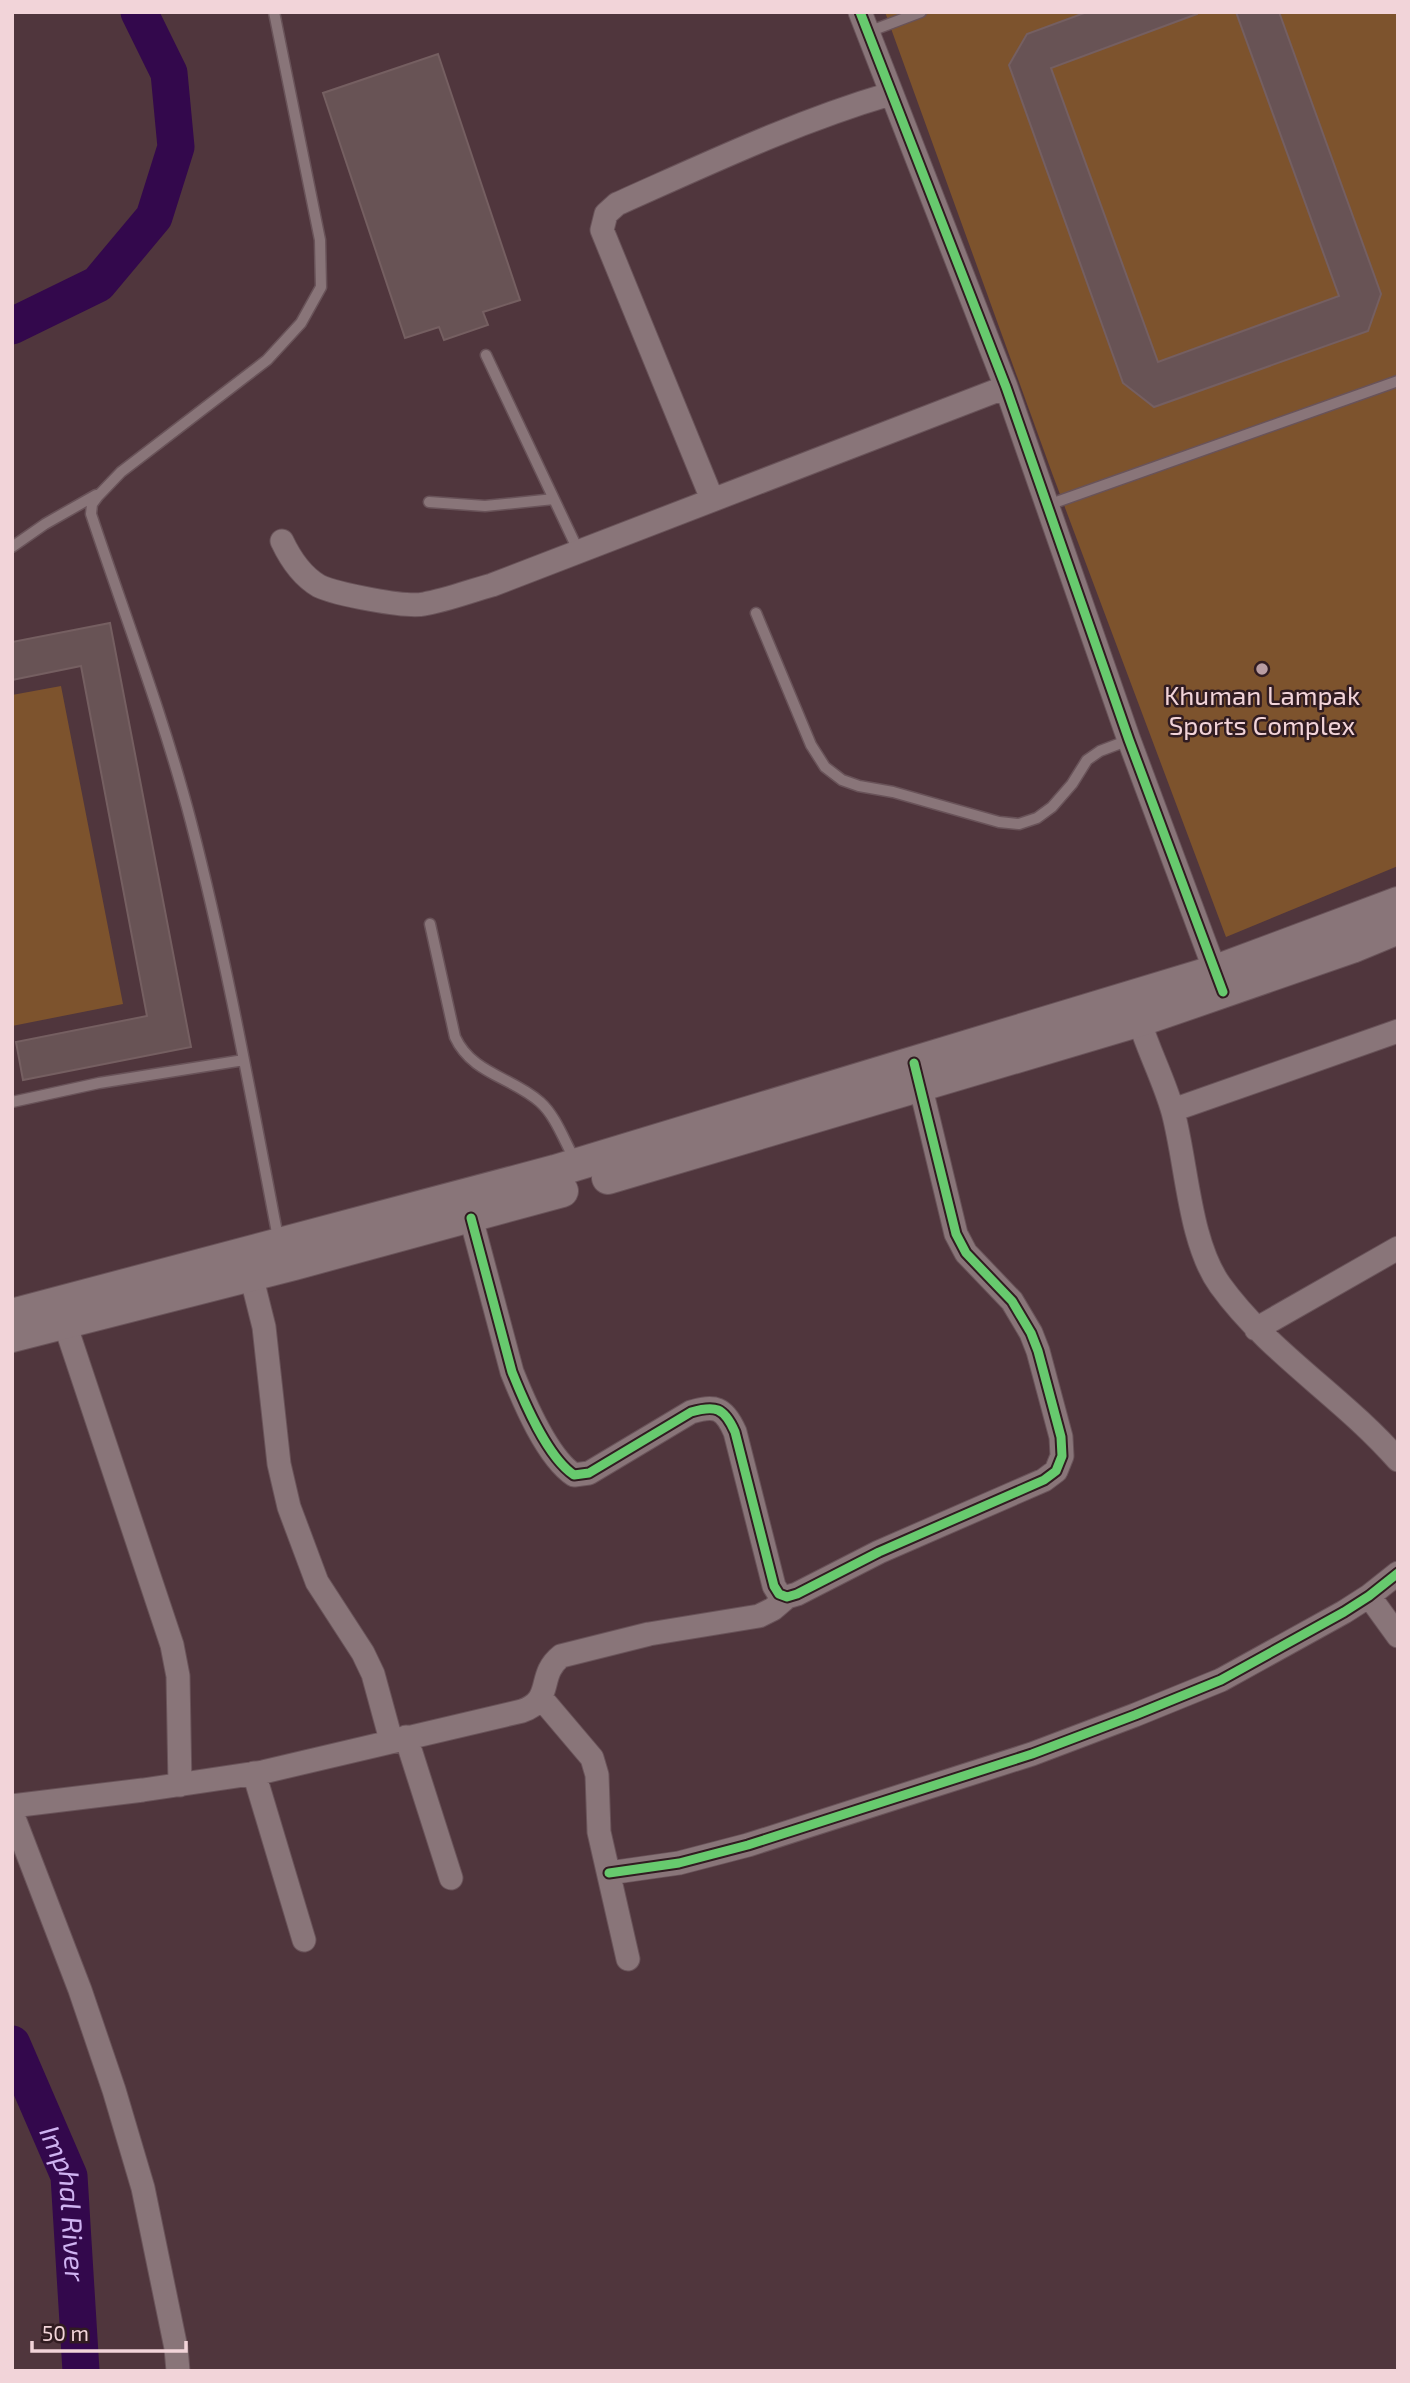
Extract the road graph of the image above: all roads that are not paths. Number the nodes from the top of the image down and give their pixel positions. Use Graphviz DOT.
graph roads {
  1 [pos="274,12"];
  2 [pos="921,12"];
  3 [pos="864,22"];
  4 [pos="890,94"];
  5 [pos="486,355"];
  6 [pos="1398,381"];
  7 [pos="1006,387"];
  8 [pos="101,493"];
  9 [pos="554,499"];
  10 [pos="712,499"];
  11 [pos="429,502"];
  12 [pos="1048,505"];
  13 [pos="282,541"];
  14 [pos="12,547"];
  15 [pos="578,550"];
  16 [pos="756,613"];
  17 [pos="1129,740"];
  18 [pos="1398,903"];
  19 [pos="430,924"];
  20 [pos="1398,928"];
  21 [pos="1219,982"];
  22 [pos="1136,1009"];
  23 [pos="1398,1031"];
  24 [pos="244,1060"];
  25 [pos="918,1075"];
  26 [pos="12,1102"];
  27 [pos="1170,1102"];
  28 [pos="577,1164"];
  29 [pos="471,1218"];
  30 [pos="279,1244"];
  31 [pos="1398,1248"];
  32 [pos="251,1275"];
  33 [pos="12,1315"];
  34 [pos="65,1324"];
  35 [pos="1256,1329"];
  36 [pos="12,1336"];
  37 [pos="1397,1458"];
  38 [pos="1393,1576"];
  39 [pos="1369,1596"];
  40 [pos="788,1597"];
  41 [pos="1398,1636"];
  42 [pos="542,1699"];
  43 [pos="399,1739"];
  44 [pos="254,1773"];
  45 [pos="180,1785"];
  46 [pos="12,1806"];
  47 [pos="12,1813"];
  48 [pos="608,1873"];
  49 [pos="451,1878"];
  50 [pos="304,1940"];
  51 [pos="628,1959"];
  52 [pos="178,2371"];
  1 -- 8 [label="lane"];
  2 -- 3 [label="lane"];
  3 -- 4 [label="street"];
  4 -- 7 [label="street"];
  4 -- 10 [label="street"];
  5 -- 9 [label="lane"];
  6 -- 12 [label="lane"];
  7 -- 10 [label="street"];
  7 -- 12 [label="street"];
  8 -- 14 [label="lane"];
  8 -- 24 [label="lane"];
  9 -- 11 [label="lane"];
  9 -- 15 [label="lane"];
  10 -- 15 [label="street"];
  12 -- 17 [label="street"];
  13 -- 15 [label="street"];
  16 -- 17 [label="lane"];
  17 -- 21 [label="street"];
  18 -- 21 [label="main road"];
  19 -- 28 [label="lane"];
  20 -- 21 [label="main road"];
  21 -- 22 [label="main road"];
  22 -- 25 [label="main road"];
  22 -- 27 [label="street"];
  23 -- 27 [label="street"];
  24 -- 26 [label="lane"];
  24 -- 30 [label="lane"];
  25 -- 28 [label="main road"];
  25 -- 29 [label="main road"];
  25 -- 40 [label="street"];
  27 -- 35 [label="street"];
  28 -- 30 [label="main road"];
  29 -- 32 [label="main road"];
  29 -- 40 [label="street"];
  30 -- 33 [label="main road"];
  31 -- 35 [label="street"];
  32 -- 34 [label="main road"];
  32 -- 43 [label="street"];
  34 -- 36 [label="main road"];
  34 -- 45 [label="street"];
  35 -- 37 [label="street"];
  38 -- 39 [label="street"];
  39 -- 41 [label="street"];
  39 -- 48 [label="street"];
  40 -- 42 [label="street"];
  42 -- 43 [label="street"];
  42 -- 48 [label="street"];
  43 -- 44 [label="street"];
  43 -- 49 [label="street"];
  44 -- 45 [label="street"];
  44 -- 50 [label="street"];
  45 -- 46 [label="street"];
  47 -- 52 [label="street"];
  48 -- 51 [label="street"];
}
